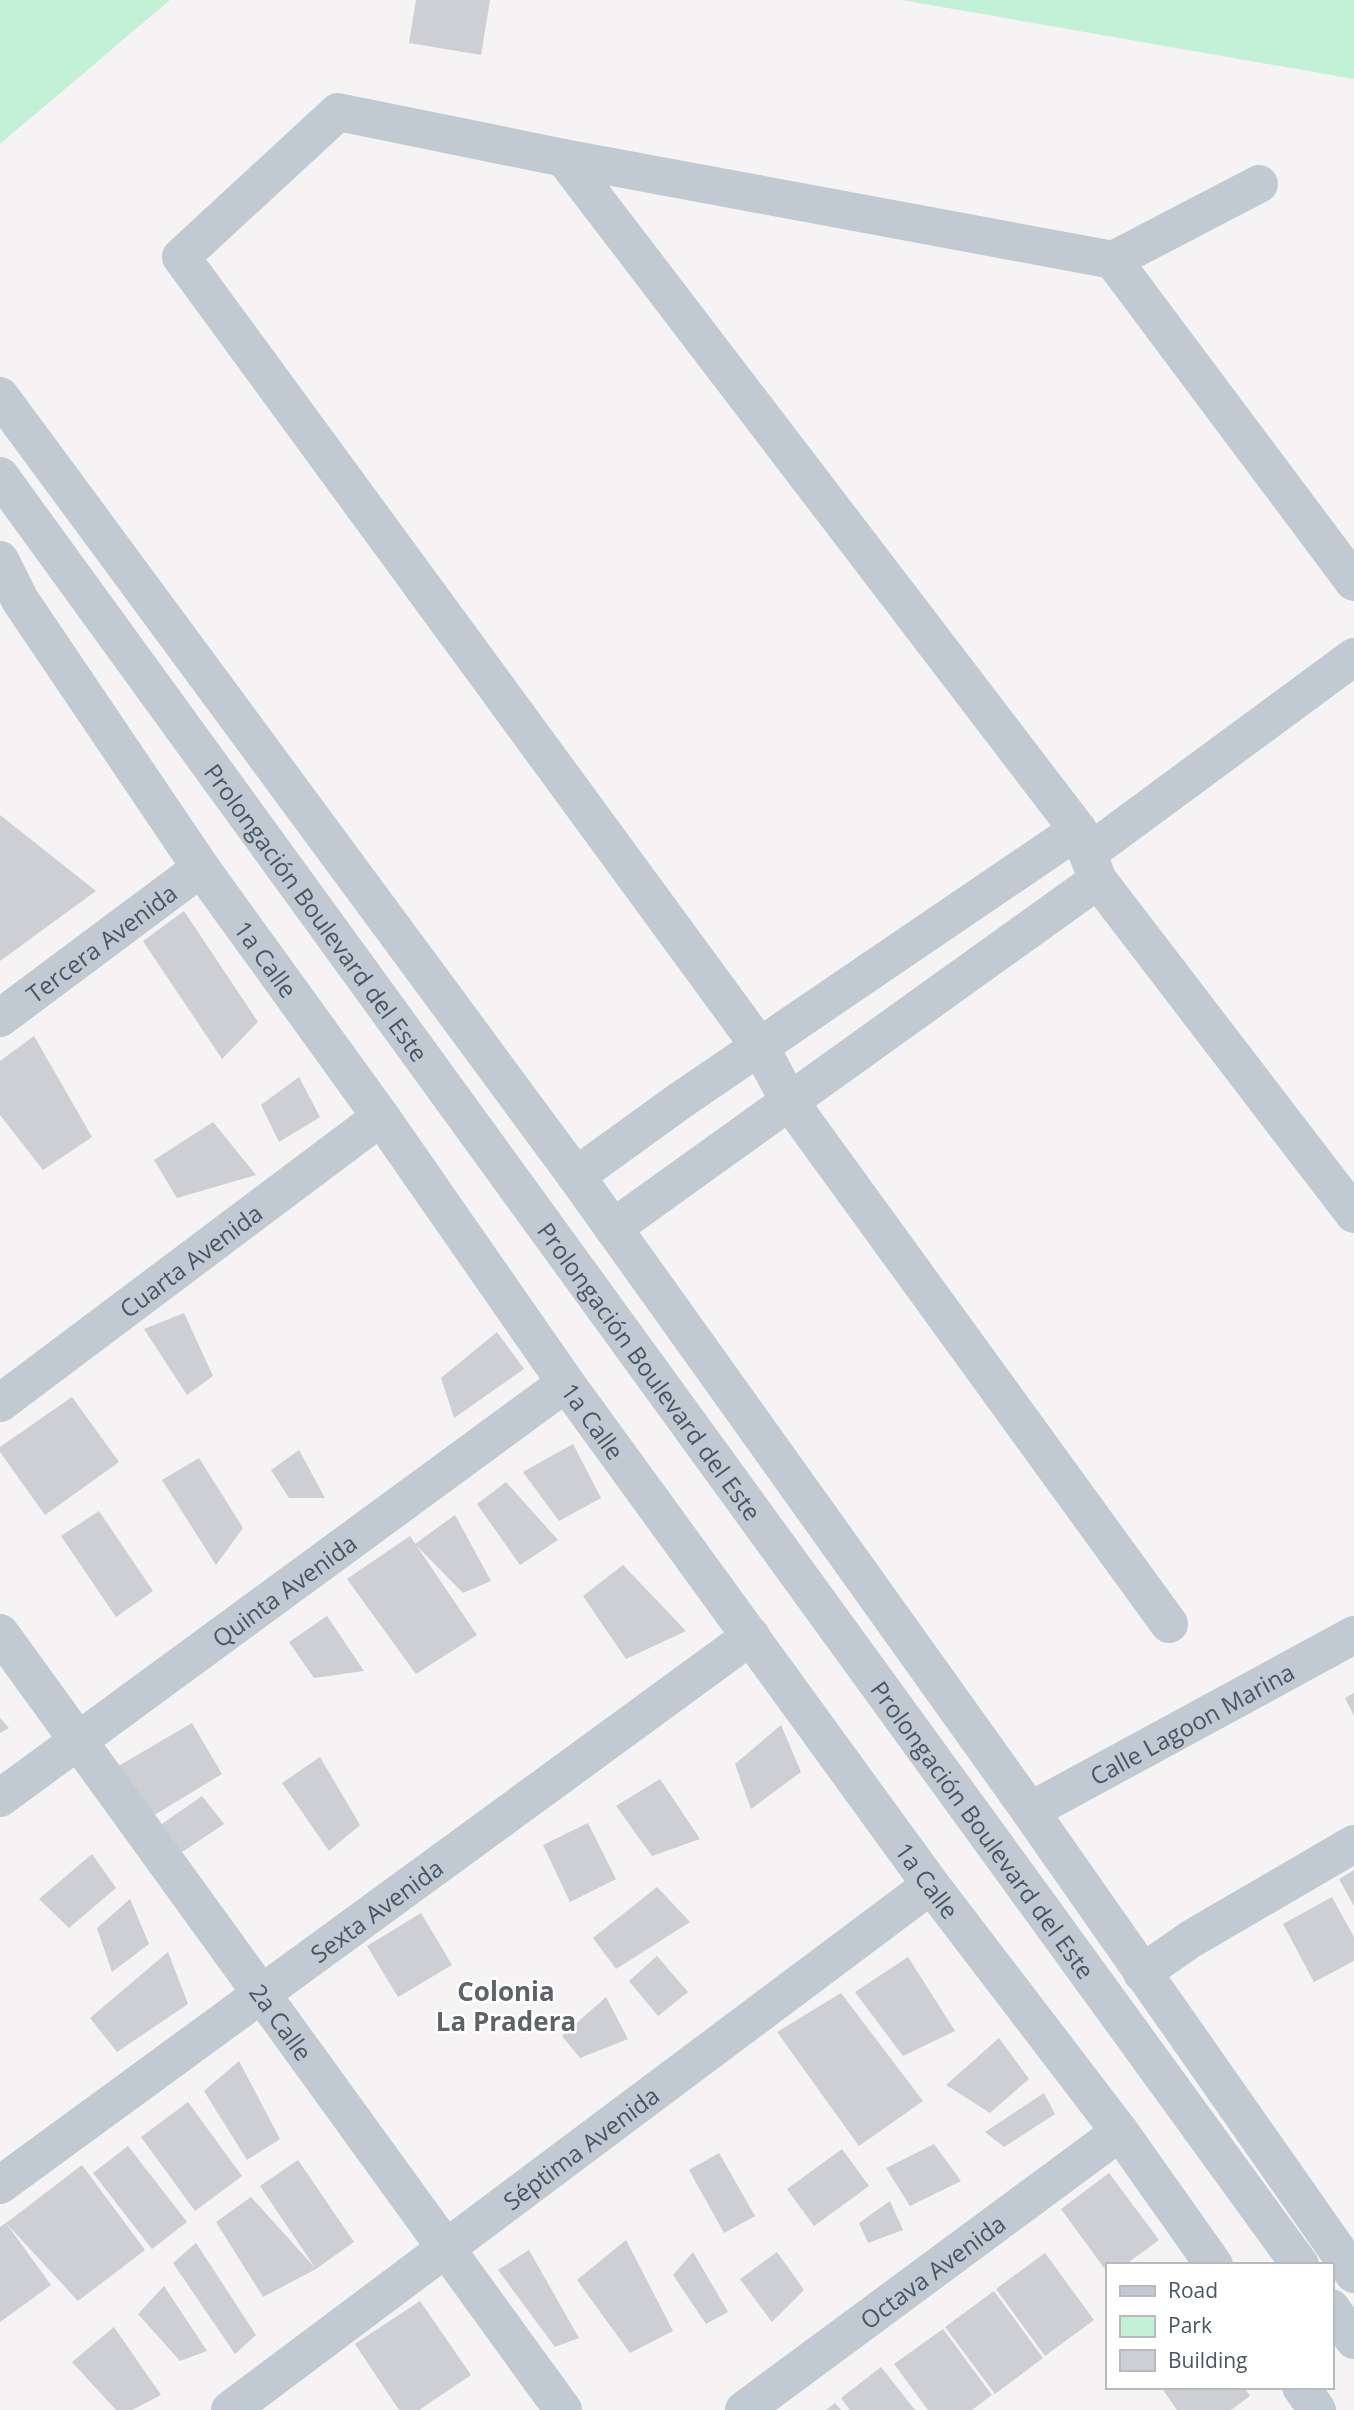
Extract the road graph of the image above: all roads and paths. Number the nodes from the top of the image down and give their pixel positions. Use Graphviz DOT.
graph roads {
  1 [pos="564,158"];
  2 [pos="1259,184"];
  3 [pos="1113,260"];
  4 [pos="0,396"];
  5 [pos="0,476"];
  6 [pos="0,560"];
  7 [pos="1354,582"];
  8 [pos="10,608"];
  9 [pos="1354,657"];
  10 [pos="1088,854"];
  11 [pos="201,868"];
  12 [pos="0,1018"];
  13 [pos="760,1047"];
  14 [pos="789,1101"];
  15 [pos="381,1116"];
  16 [pos="576,1176"];
  17 [pos="1354,1214"];
  18 [pos="613,1228"];
  19 [pos="566,1383"];
  20 [pos="0,1403"];
  21 [pos="1168,1624"];
  22 [pos="0,1633"];
  23 [pos="751,1636"];
  24 [pos="1354,1636"];
  25 [pos="78,1741"];
  26 [pos="0,1798"];
  27 [pos="1030,1811"];
  28 [pos="1354,1844"];
  29 [pos="931,1885"];
  30 [pos="1142,1973"];
  31 [pos="261,1994"];
  32 [pos="1120,2132"];
  33 [pos="0,2185"];
  34 [pos="446,2249"];
  35 [pos="1213,2263"];
  36 [pos="1299,2263"];
  37 [pos="1354,2274"];
  38 [pos="1333,2311"];
  39 [pos="1354,2340"];
  40 [pos="230,2410"];
  41 [pos="563,2410"];
  42 [pos="744,2410"];
  1 -- 3 [label="street"];
  1 -- 10 [label="street"];
  1 -- 13 [label="street"];
  2 -- 3 [label="street"];
  3 -- 7 [label="street"];
  4 -- 16 [label="street"];
  5 -- 36 [label="street, Prolongación Boulevard del Este"];
  6 -- 8 [label="street, 1a Calle"];
  8 -- 11 [label="street, 1a Calle"];
  9 -- 10 [label="street"];
  10 -- 13 [label="street"];
  10 -- 14 [label="street"];
  10 -- 17 [label="street"];
  11 -- 12 [label="street, Tercera Avenida"];
  11 -- 15 [label="street, 1a Calle"];
  13 -- 14 [label="street"];
  13 -- 16 [label="street"];
  14 -- 18 [label="street"];
  14 -- 21 [label="street"];
  15 -- 19 [label="street, 1a Calle"];
  15 -- 20 [label="street, Cuarta Avenida"];
  16 -- 18 [label="street"];
  18 -- 27 [label="street"];
  19 -- 23 [label="street, 1a Calle"];
  19 -- 25 [label="street, Quinta Avenida"];
  22 -- 25 [label="street, 2a Calle"];
  23 -- 29 [label="street, 1a Calle"];
  23 -- 31 [label="street, Sexta Avenida"];
  24 -- 27 [label="street, Calle Lagoon Marina"];
  25 -- 26 [label="street, Quinta Avenida"];
  25 -- 31 [label="street, 2a Calle"];
  27 -- 30 [label="street"];
  28 -- 30 [label="street"];
  29 -- 32 [label="street, 1a Calle"];
  29 -- 34 [label="street, Séptima Avenida"];
  30 -- 37 [label="street"];
  31 -- 33 [label="street, Sexta Avenida"];
  31 -- 34 [label="street, 2a Calle"];
  32 -- 35 [label="street, 1a Calle"];
  32 -- 42 [label="street, Octava Avenida"];
  34 -- 40 [label="street, Séptima Avenida"];
  34 -- 41 [label="street, 2a Calle"];
  38 -- 39 [label="street"];
}
